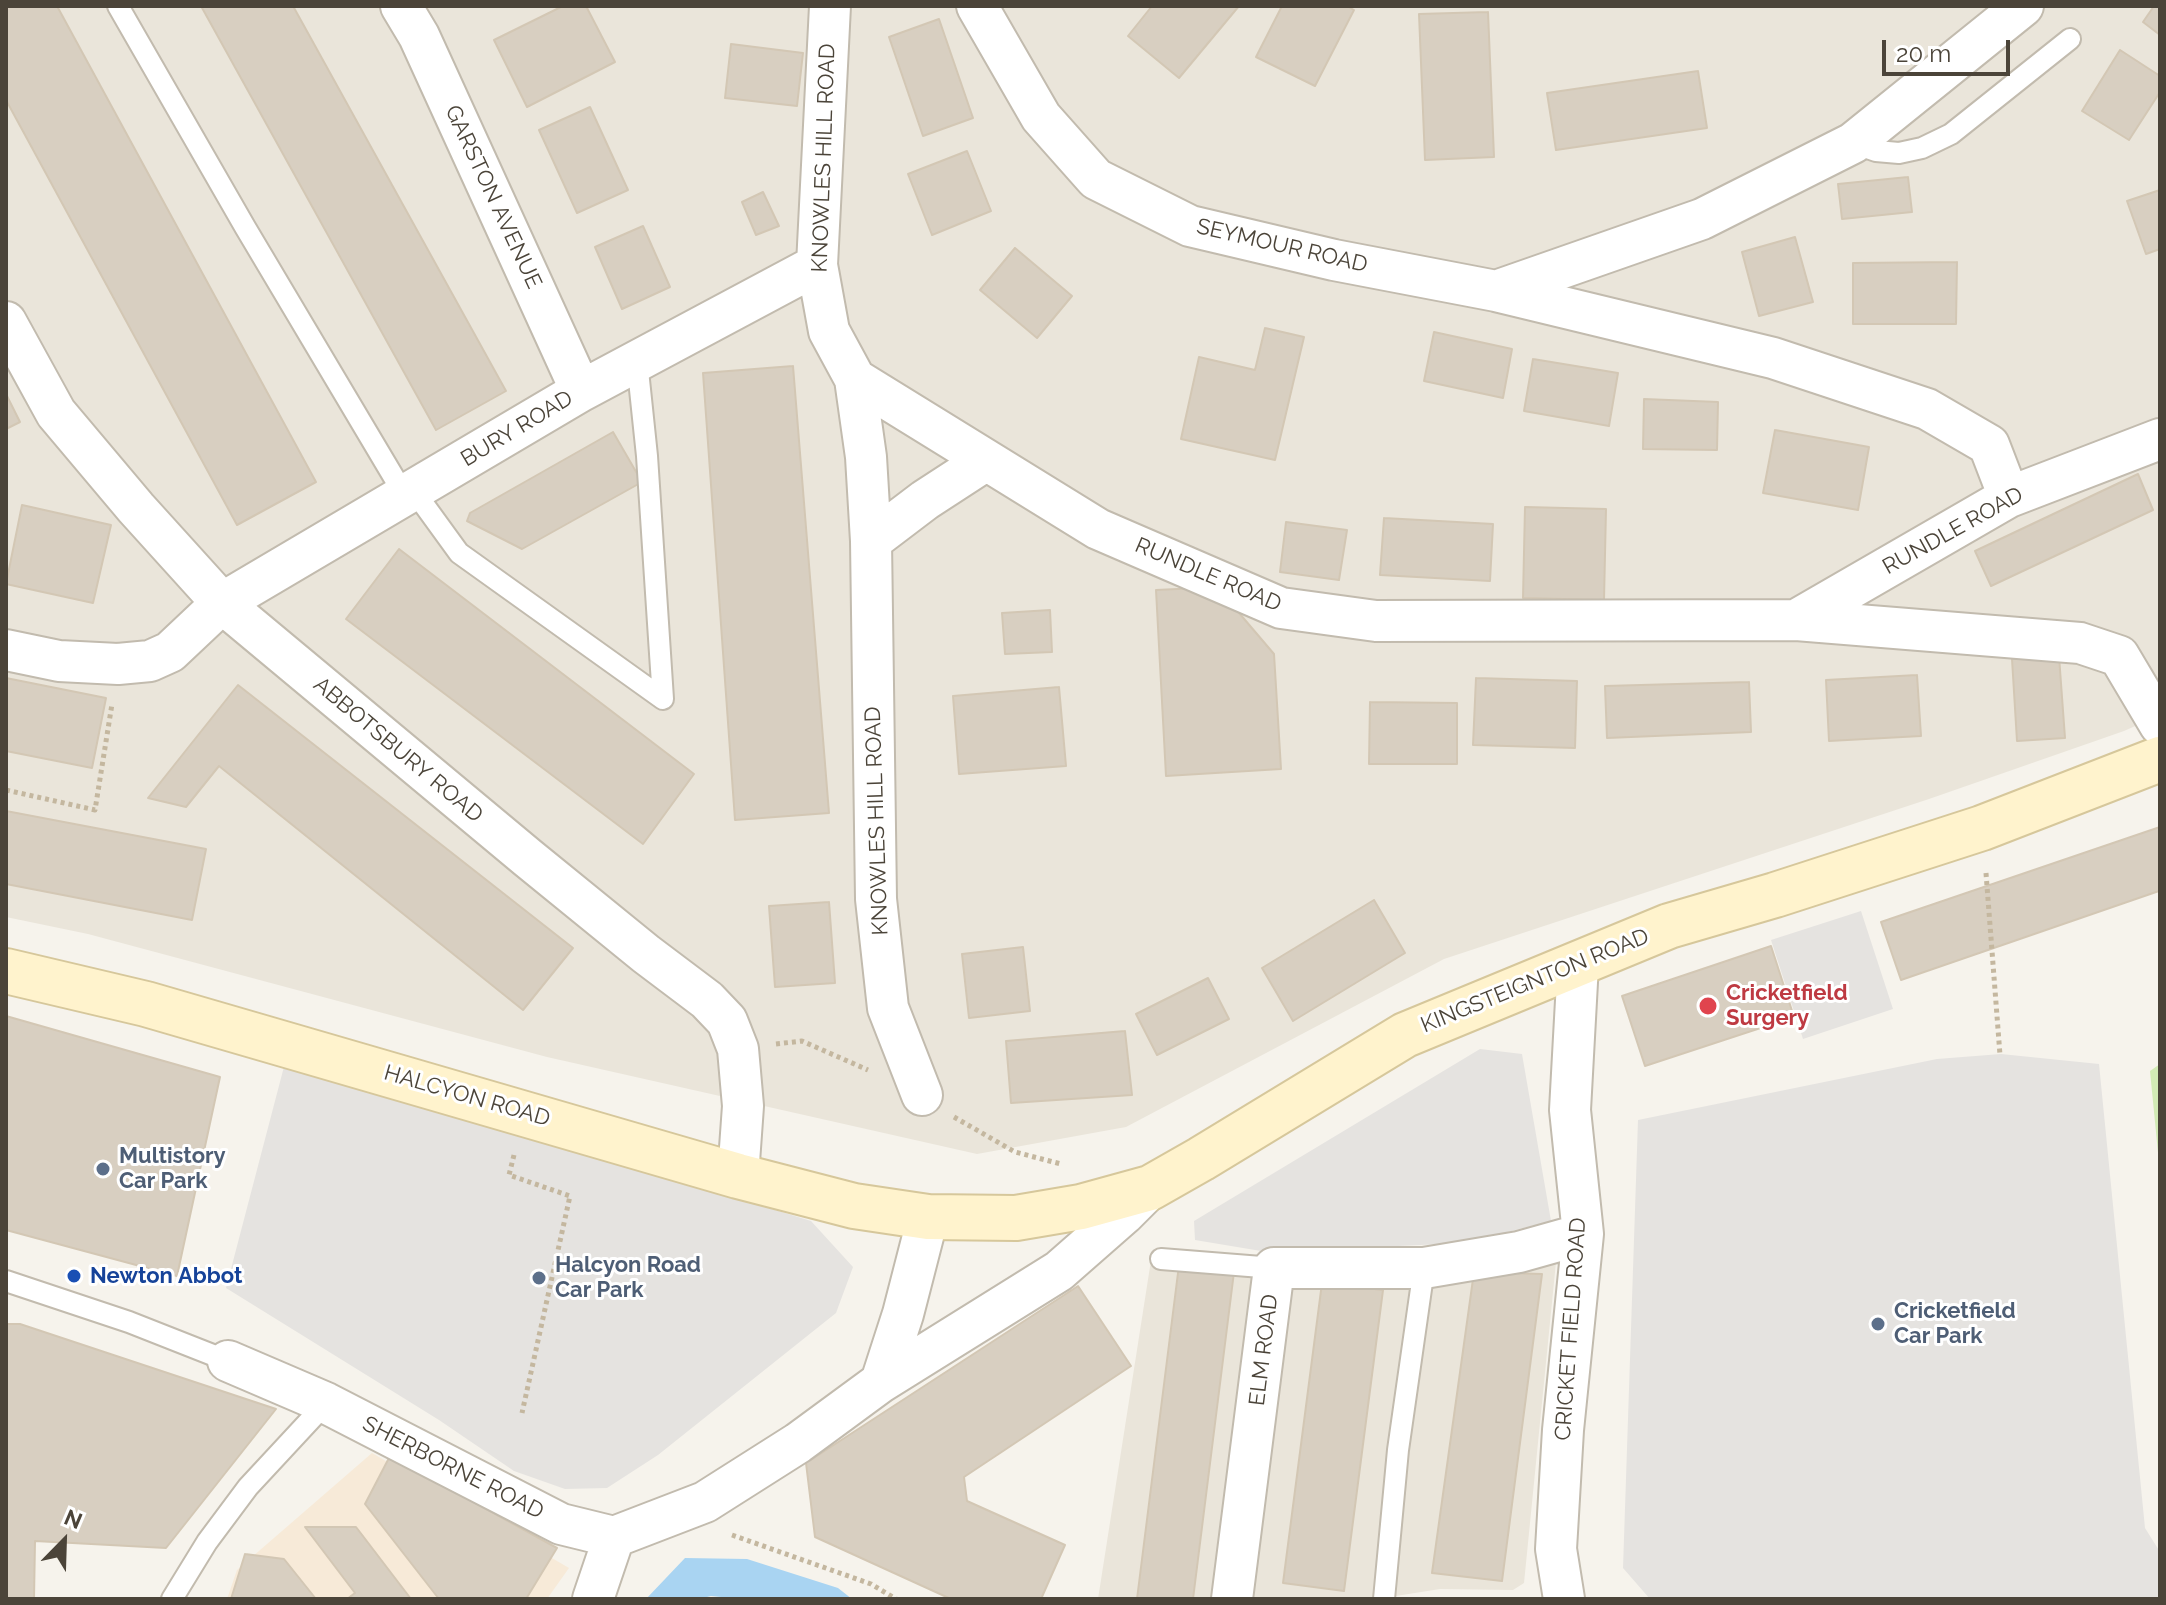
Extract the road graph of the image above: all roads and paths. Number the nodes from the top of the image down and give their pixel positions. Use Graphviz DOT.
graph roads {
  1 [pos="118,6"];
  2 [pos="401,6"];
  3 [pos="830,6"];
  4 [pos="977,6"];
  5 [pos="2023,6"];
  6 [pos="2070,39"];
  7 [pos="1853,143"];
  8 [pos="817,265"];
  9 [pos="1496,291"];
  10 [pos="6,322"];
  11 [pos="637,361"];
  12 [pos="855,379"];
  13 [pos="581,391"];
  14 [pos="2160,439"];
  15 [pos="985,461"];
  16 [pos="410,494"];
  17 [pos="2009,497"];
  18 [pos="871,541"];
  19 [pos="222,603"];
  20 [pos="1796,620"];
  21 [pos="6,650"];
  22 [pos="118,664"];
  23 [pos="2160,725"];
  24 [pos="2160,759"];
  25 [pos="6,790"];
  26 [pos="1982,828"];
  27 [pos="1578,964"];
  28 [pos="6,971"];
  29 [pos="738,1049"];
  30 [pos="2000,1055"];
  31 [pos="922,1095"];
  32 [pos="525,1113"];
  33 [pos="738,1176"];
  34 [pos="1132,1192"];
  35 [pos="928,1217"];
  36 [pos="1583,1234"];
  37 [pos="1161,1259"];
  38 [pos="1274,1268"];
  39 [pos="1424,1268"];
  40 [pos="6,1281"];
  41 [pos="228,1361"];
  42 [pos="881,1382"];
  43 [pos="326,1403"];
  44 [pos="522,1413"];
  45 [pos="670,1516"];
  46 [pos="614,1537"];
  47 [pos="172,1599"];
  48 [pos="593,1599"];
  49 [pos="896,1599"];
  50 [pos="1232,1599"];
  51 [pos="1384,1599"];
  52 [pos="1564,1599"];
  1 -- 16 [label="lane"];
  2 -- 13 [label="street, GARSTON AVENUE"];
  3 -- 8 [label="street, KNOWLES HILL ROAD"];
  4 -- 9 [label="street, SEYMOUR ROAD"];
  5 -- 7 [label="street"];
  6 -- 7 [label="lane"];
  7 -- 9 [label="street"];
  8 -- 11 [label="street, BURY ROAD"];
  8 -- 12 [label="street, KNOWLES HILL ROAD"];
  9 -- 17 [label="street, SEYMOUR ROAD"];
  10 -- 19 [label="street, ABBOTSBURY ROAD"];
  11 -- 13 [label="street, BURY ROAD"];
  11 -- 16 [label="lane"];
  12 -- 15 [label="street, RUNDLE ROAD"];
  12 -- 18 [label="street, KNOWLES HILL ROAD"];
  13 -- 16 [label="street, BURY ROAD"];
  14 -- 17 [label="street, RUNDLE ROAD"];
  15 -- 18 [label="street"];
  15 -- 20 [label="street, RUNDLE ROAD"];
  16 -- 19 [label="street, BURY ROAD"];
  17 -- 20 [label="street, RUNDLE ROAD"];
  18 -- 31 [label="street, KNOWLES HILL ROAD"];
  19 -- 22 [label="street, BURY ROAD"];
  19 -- 29 [label="street, ABBOTSBURY ROAD"];
  20 -- 23 [label="street, RUNDLE ROAD"];
  21 -- 22 [label="street, BURY ROAD"];
  22 -- 25 [label="path"];
  24 -- 26 [label="main road, KINGSTEIGNTON ROAD"];
  26 -- 27 [label="main road, KINGSTEIGNTON ROAD"];
  26 -- 30 [label="path"];
  27 -- 34 [label="main road, KINGSTEIGNTON ROAD"];
  27 -- 36 [label="street, CRICKET FIELD ROAD"];
  28 -- 32 [label="main road, HALCYON ROAD"];
  29 -- 31 [label="path"];
  29 -- 33 [label="street, ABBOTSBURY ROAD"];
  31 -- 34 [label="path"];
  32 -- 33 [label="main road, HALCYON ROAD"];
  32 -- 44 [label="path"];
  33 -- 35 [label="main road, HALCYON ROAD"];
  34 -- 35 [label="main road, KINGSTEIGNTON ROAD"];
  34 -- 42 [label="street"];
  35 -- 42 [label="street"];
  36 -- 39 [label="street, ELM ROAD"];
  36 -- 52 [label="street, CRICKET FIELD ROAD"];
  37 -- 38 [label="lane"];
  38 -- 39 [label="street, ELM ROAD"];
  38 -- 50 [label="street, ELM ROAD"];
  39 -- 51 [label="lane"];
  40 -- 41 [label="lane, SHERBORNE ROAD"];
  41 -- 43 [label="street, SHERBORNE ROAD"];
  42 -- 45 [label="street"];
  43 -- 46 [label="street, SHERBORNE ROAD"];
  43 -- 47 [label="lane"];
  45 -- 46 [label="street"];
  45 -- 49 [label="path"];
  46 -- 48 [label="street"];
}
